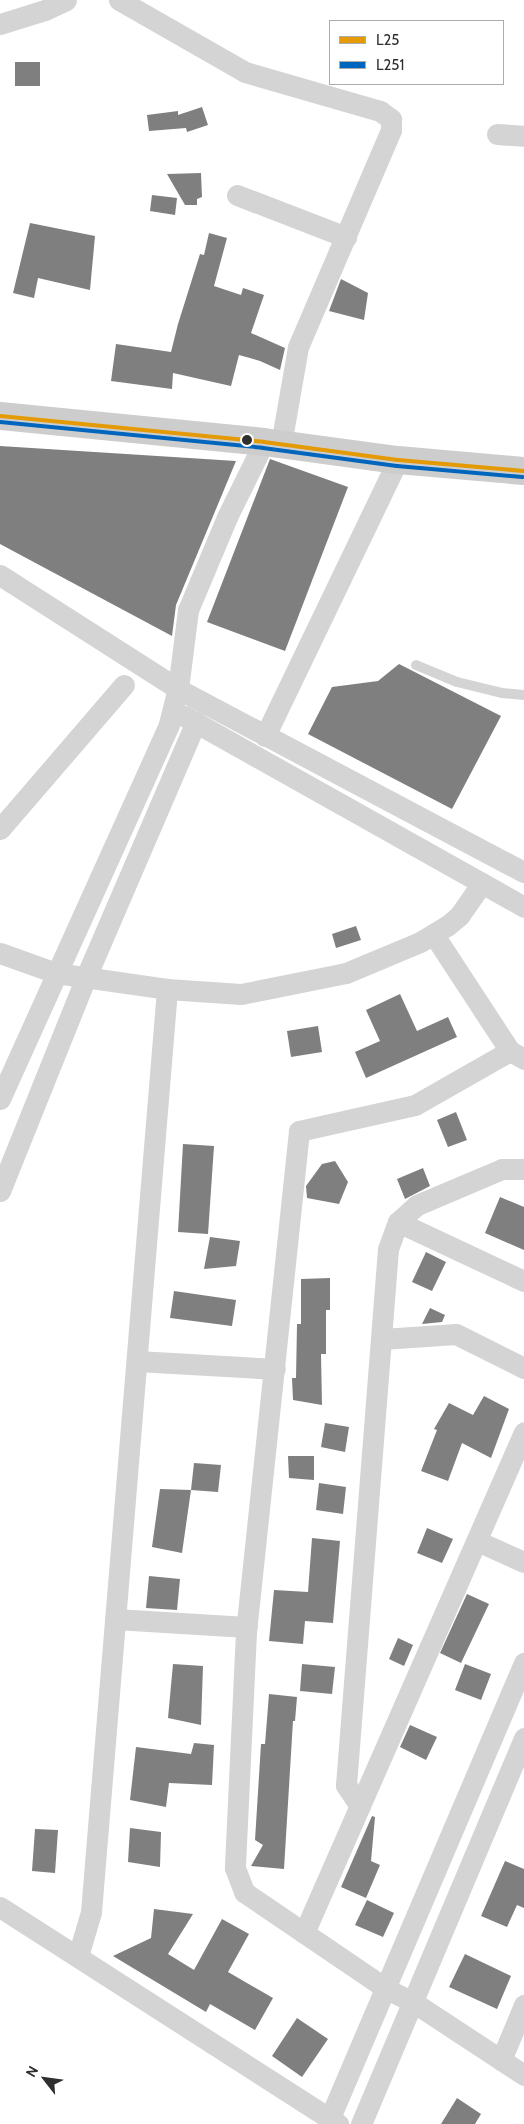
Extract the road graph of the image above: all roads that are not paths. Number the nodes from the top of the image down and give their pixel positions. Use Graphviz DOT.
graph roads {
  1 [pos="66,0"];
  2 [pos="119,0"];
  3 [pos="0,24"];
  4 [pos="497,134"];
  5 [pos="524,136"];
  6 [pos="237,195"];
  7 [pos="346,237"];
  8 [pos="0,416"];
  9 [pos="272,443"];
  10 [pos="398,460"];
  11 [pos="524,472"];
  12 [pos="0,575"];
  13 [pos="416,665"];
  14 [pos="124,685"];
  15 [pos="178,689"];
  16 [pos="524,695"];
  17 [pos="173,710"];
  18 [pos="196,722"];
  19 [pos="265,736"];
  20 [pos="0,829"];
  21 [pos="468,841"];
  22 [pos="454,868"];
  23 [pos="524,872"];
  24 [pos="482,883"];
  25 [pos="521,899"];
  26 [pos="434,935"];
  27 [pos="0,953"];
  28 [pos="56,973"];
  29 [pos="86,977"];
  30 [pos="167,989"];
  31 [pos="517,1055"];
  32 [pos="0,1099"];
  33 [pos="524,1169"];
  34 [pos="0,1191"];
  35 [pos="398,1222"];
  36 [pos="524,1281"];
  37 [pos="382,1339"];
  38 [pos="137,1361"];
  39 [pos="524,1368"];
  40 [pos="275,1369"];
  41 [pos="524,1432"];
  42 [pos="477,1541"];
  43 [pos="524,1562"];
  44 [pos="115,1619"];
  45 [pos="247,1627"];
  46 [pos="524,1662"];
  47 [pos="524,1738"];
  48 [pos="360,1806"];
  49 [pos="0,1907"];
  50 [pos="304,1933"];
  51 [pos="78,1956"];
  52 [pos="385,1988"];
  53 [pos="413,2002"];
  54 [pos="524,2004"];
  55 [pos="500,2060"];
  56 [pos="524,2075"];
  57 [pos="333,2122"];
  58 [pos="361,2124"];
  1 -- 3 [label="street"];
  2 -- 7 [label="street"];
  4 -- 5 [label="street"];
  6 -- 7 [label="street"];
  7 -- 9 [label="street"];
  8 -- 9 [label="street"];
  9 -- 10 [label="street"];
  9 -- 15 [label="street"];
  10 -- 11 [label="street"];
  10 -- 19 [label="street"];
  12 -- 15 [label="street"];
  13 -- 16 [label="lane"];
  14 -- 20 [label="street"];
  15 -- 17 [label="street"];
  15 -- 19 [label="street"];
  17 -- 18 [label="street"];
  17 -- 28 [label="street"];
  18 -- 22 [label="street"];
  18 -- 29 [label="street"];
  19 -- 21 [label="street"];
  21 -- 22 [label="street"];
  21 -- 23 [label="street"];
  22 -- 24 [label="street"];
  24 -- 25 [label="street"];
  24 -- 26 [label="street"];
  26 -- 30 [label="street"];
  26 -- 31 [label="street"];
  27 -- 28 [label="street"];
  28 -- 29 [label="street"];
  28 -- 32 [label="street"];
  29 -- 30 [label="street"];
  29 -- 34 [label="street"];
  30 -- 38 [label="street"];
  31 -- 40 [label="street"];
  33 -- 35 [label="street"];
  35 -- 36 [label="street"];
  35 -- 37 [label="street"];
  37 -- 39 [label="street"];
  37 -- 48 [label="street"];
  38 -- 40 [label="street"];
  38 -- 44 [label="street"];
  40 -- 45 [label="street"];
  41 -- 42 [label="street"];
  42 -- 43 [label="street"];
  42 -- 48 [label="street"];
  44 -- 45 [label="street"];
  44 -- 51 [label="street"];
  45 -- 50 [label="street"];
  46 -- 52 [label="street"];
  47 -- 53 [label="street"];
  48 -- 50 [label="street"];
  49 -- 51 [label="street"];
  50 -- 52 [label="street"];
  51 -- 57 [label="street"];
  52 -- 53 [label="street"];
  52 -- 57 [label="street"];
  53 -- 55 [label="street"];
  53 -- 58 [label="street"];
  54 -- 55 [label="street"];
  55 -- 56 [label="street"];
}
